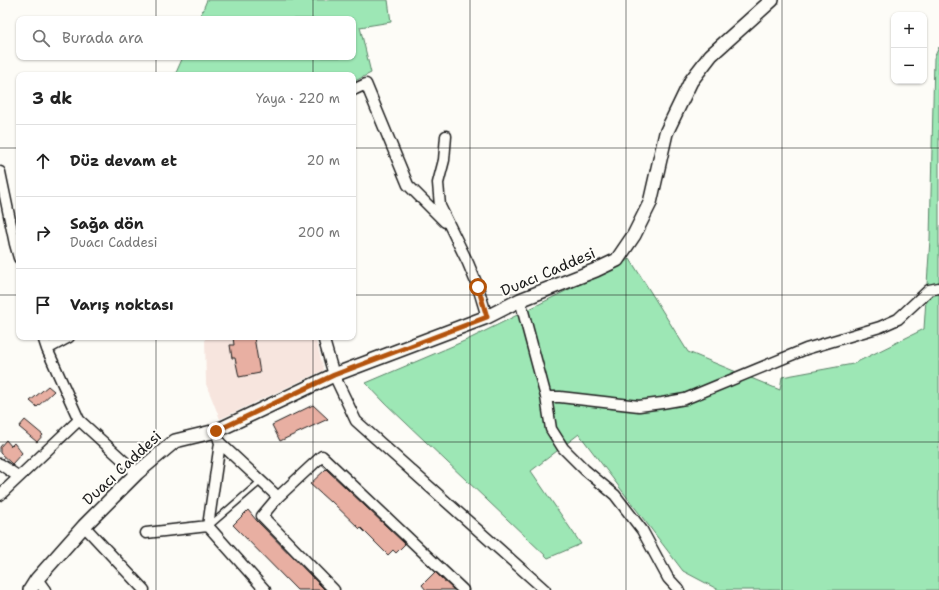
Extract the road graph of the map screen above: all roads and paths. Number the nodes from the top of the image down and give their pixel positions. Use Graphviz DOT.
graph roads {
  1 [pos="772,0"];
  2 [pos="356,89"];
  3 [pos="446,136"];
  4 [pos="0,177"];
  5 [pos="450,228"];
  6 [pos="16,239"];
  7 [pos="939,288"];
  8 [pos="520,300"];
  9 [pos="487,317"];
  10 [pos="44,340"];
  11 [pos="64,340"];
  12 [pos="324,340"];
  13 [pos="47,349"];
  14 [pos="334,375"];
  15 [pos="546,397"];
  16 [pos="79,420"];
  17 [pos="218,437"];
  18 [pos="0,464"];
  19 [pos="137,473"];
  20 [pos="19,477"];
  21 [pos="261,481"];
  22 [pos="0,495"];
  23 [pos="278,498"];
  24 [pos="84,526"];
  25 [pos="208,526"];
  26 [pos="146,533"];
  27 [pos="33,585"];
  28 [pos="262,589"];
  29 [pos="45,590"];
  30 [pos="144,590"];
  31 [pos="334,590"];
  32 [pos="463,590"];
  33 [pos="545,590"];
  34 [pos="679,590"];
  1 -- 8 [label="street, Duacı Caddesi"];
  2 -- 5 [label="street"];
  3 -- 5 [label="street"];
  4 -- 6 [label="street"];
  5 -- 9 [label="street"];
  7 -- 15 [label="street"];
  8 -- 9 [label="street, Duacı Caddesi"];
  8 -- 15 [label="street"];
  9 -- 14 [label="street, Duacı Caddesi"];
  10 -- 13 [label="street"];
  11 -- 13 [label="street"];
  12 -- 14 [label="street"];
  13 -- 16 [label="street"];
  14 -- 17 [label="street, Duacı Caddesi"];
  14 -- 33 [label="street"];
  15 -- 34 [label="street"];
  16 -- 19 [label="street"];
  16 -- 20 [label="street"];
  17 -- 19 [label="street, Duacı Caddesi"];
  17 -- 21 [label="street"];
  17 -- 25 [label="street"];
  18 -- 20 [label="street"];
  19 -- 24 [label="street, Duacı Caddesi"];
  20 -- 22 [label="street"];
  21 -- 23 [label="street"];
  21 -- 25 [label="lane"];
  23 -- 31 [label="street"];
  23 -- 32 [label="street"];
  24 -- 27 [label="street, Duacı Caddesi"];
  24 -- 30 [label="street"];
  25 -- 26 [label="street"];
  25 -- 28 [label="street"];
  27 -- 29 [label="street"];
}
